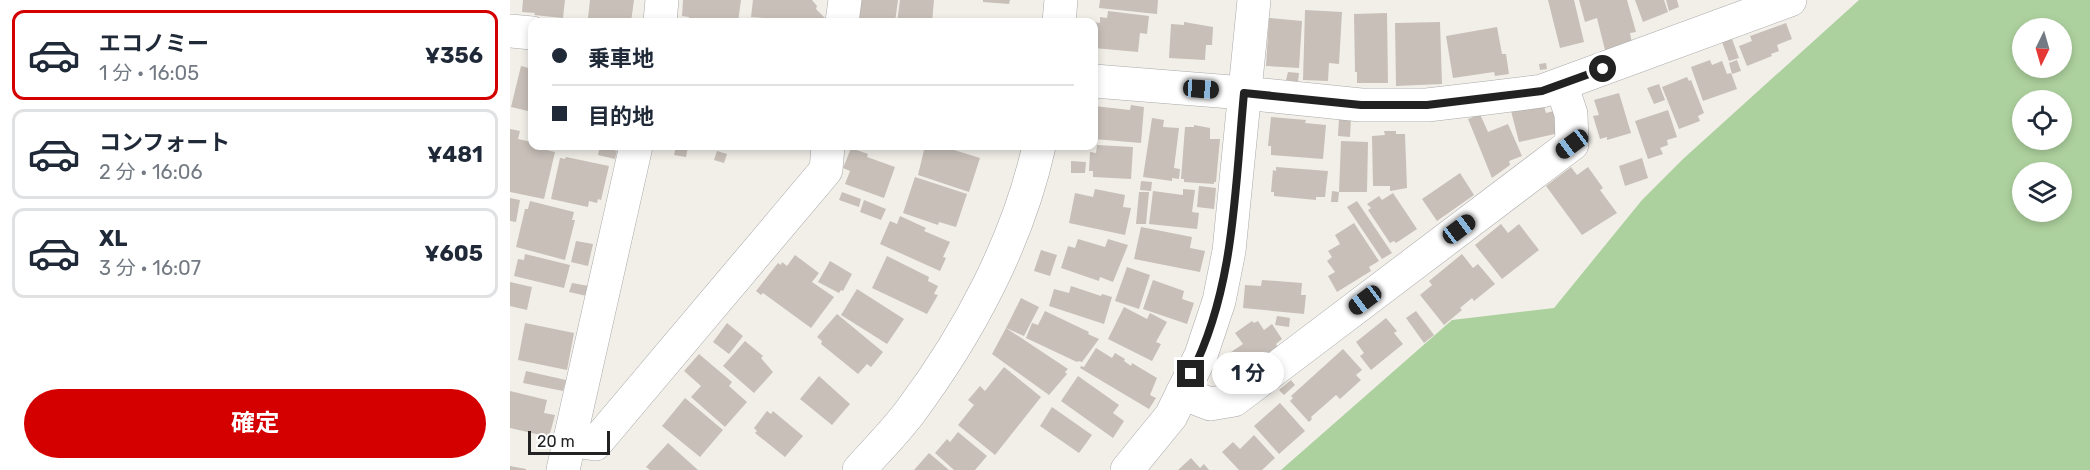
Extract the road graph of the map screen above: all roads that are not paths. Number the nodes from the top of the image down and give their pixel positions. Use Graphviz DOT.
graph roads {
  1 [pos="662,0"];
  2 [pos="845,0"];
  3 [pos="1061,0"];
  4 [pos="1254,0"];
  5 [pos="1790,0"];
  6 [pos="660,18"];
  7 [pos="843,18"];
  8 [pos="1059,18"];
  9 [pos="510,31"];
  10 [pos="528,33"];
  11 [pos="1098,81"];
  12 [pos="1561,84"];
  13 [pos="1244,93"];
  14 [pos="635,150"];
  15 [pos="828,150"];
  16 [pos="1038,150"];
  17 [pos="1182,393"];
  18 [pos="566,455"];
  19 [pos="859,470"];
  20 [pos="1127,470"];
  1 -- 6 [label="street"];
  2 -- 7 [label="street"];
  3 -- 8 [label="street"];
  4 -- 13 [label="street"];
  5 -- 12 [label="street"];
  9 -- 10 [label="street"];
  11 -- 13 [label="street"];
  12 -- 13 [label="street"];
  12 -- 17 [label="street"];
  13 -- 17 [label="street"];
  14 -- 18 [label="street"];
  15 -- 18 [label="street"];
  16 -- 19 [label="street"];
  17 -- 20 [label="street"];
}
